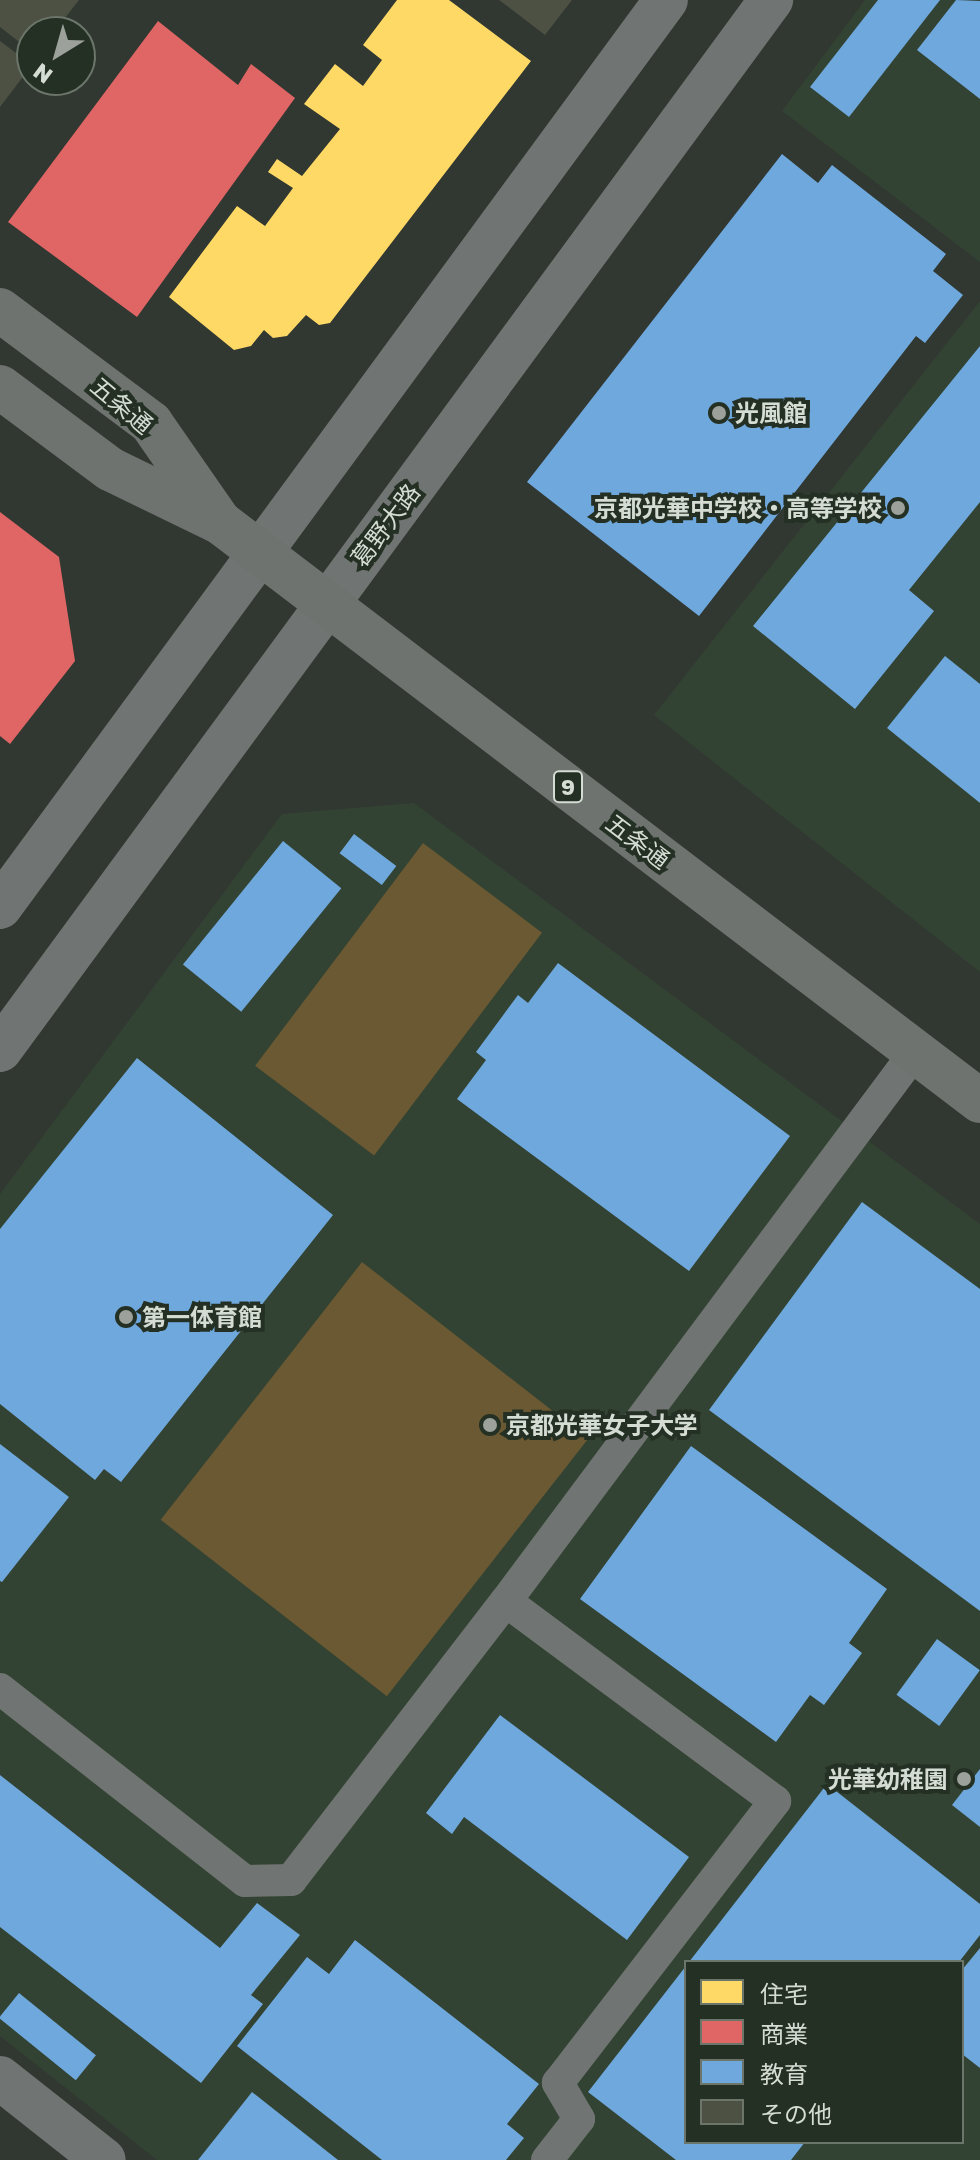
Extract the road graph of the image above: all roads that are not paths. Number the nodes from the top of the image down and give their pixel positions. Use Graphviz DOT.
graph roads {
  1 [pos="666,0"];
  2 [pos="771,0"];
  3 [pos="0,310"];
  4 [pos="0,387"];
  5 [pos="221,523"];
  6 [pos="260,553"];
  7 [pos="327,604"];
  8 [pos="0,907"];
  9 [pos="0,1050"];
  10 [pos="915,1052"];
  11 [pos="980,1101"];
  12 [pos="506,1601"];
  13 [pos="0,1689"];
  14 [pos="0,2078"];
  15 [pos="104,2160"];
  16 [pos="547,2160"];
  1 -- 6 [label="street"];
  2 -- 7 [label="street, 葛野大路"];
  3 -- 5 [label="highway, 五条通 / 9"];
  4 -- 5 [label="highway, 五条通 / 9"];
  5 -- 6 [label="highway, 五条通 / 9"];
  6 -- 7 [label="highway, 五条通 / 9"];
  6 -- 8 [label="street"];
  7 -- 9 [label="street, 葛野大路"];
  7 -- 10 [label="highway, 五条通 / 9"];
  10 -- 11 [label="highway, 五条通 / 9"];
  10 -- 12 [label="lane"];
  12 -- 13 [label="lane"];
  12 -- 16 [label="lane"];
  14 -- 15 [label="street"];
}
